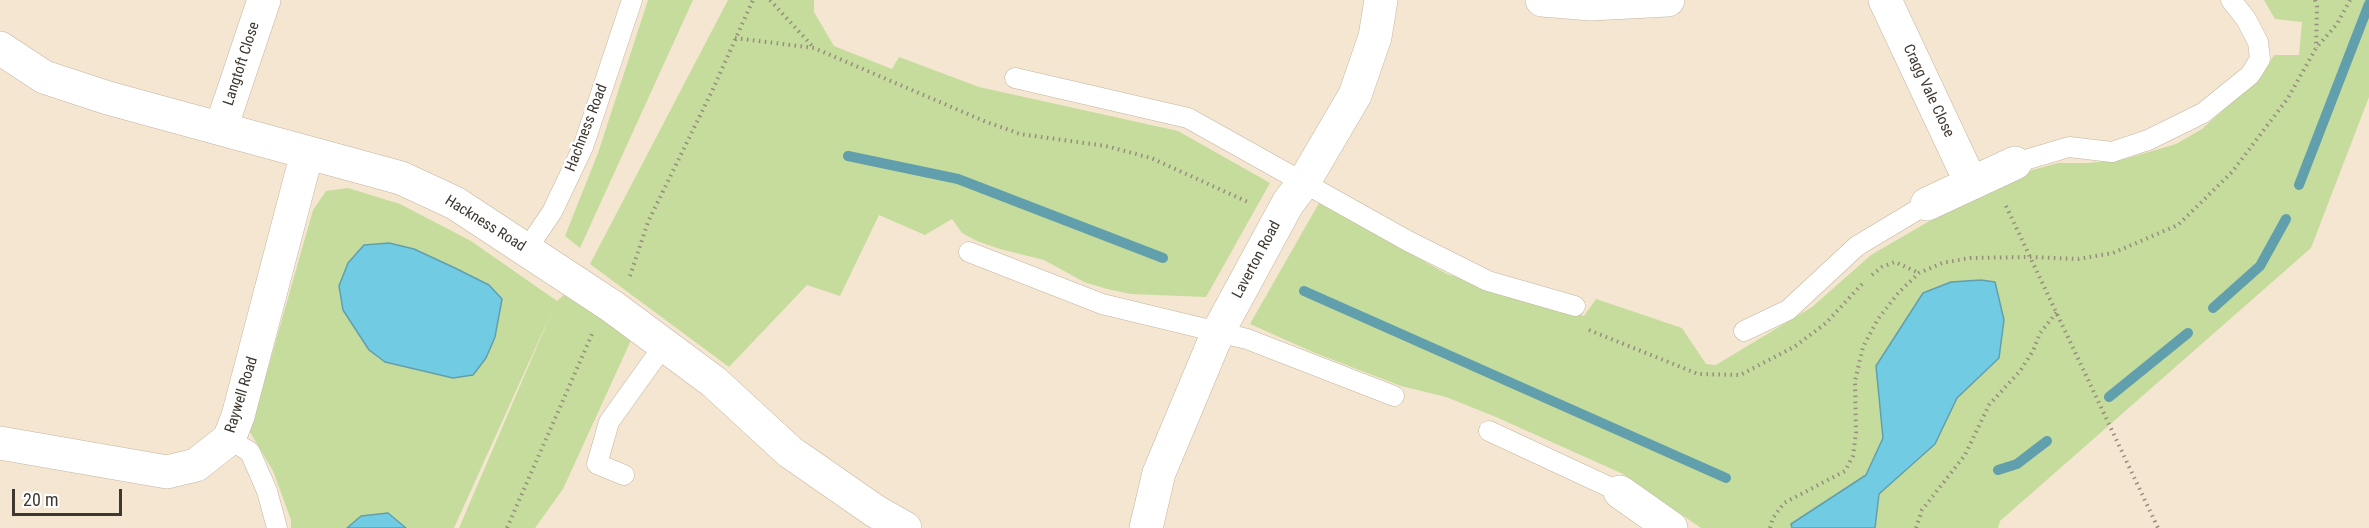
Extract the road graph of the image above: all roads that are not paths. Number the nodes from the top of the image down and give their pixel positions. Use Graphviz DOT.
graph roads {
  1 [pos="264,0"];
  2 [pos="632,0"];
  3 [pos="1381,0"];
  4 [pos="1542,0"];
  5 [pos="1668,0"];
  6 [pos="1886,0"];
  7 [pos="2231,0"];
  8 [pos="0,48"];
  9 [pos="1015,78"];
  10 [pos="221,128"];
  11 [pos="307,153"];
  12 [pos="1992,173"];
  13 [pos="1304,182"];
  14 [pos="1927,204"];
  15 [pos="527,249"];
  16 [pos="969,252"];
  17 [pos="1575,306"];
  18 [pos="1744,331"];
  19 [pos="1218,332"];
  20 [pos="664,345"];
  21 [pos="1394,396"];
  22 [pos="1489,431"];
  23 [pos="229,439"];
  24 [pos="0,444"];
  25 [pos="624,476"];
  26 [pos="1620,492"];
  27 [pos="277,528"];
  28 [pos="905,528"];
  29 [pos="1146,528"];
  30 [pos="1671,528"];
  1 -- 10 [label="street, Langtoft Close"];
  2 -- 15 [label="lane, Hachness Road"];
  3 -- 13 [label="street, Laverton Road"];
  4 -- 5 [label="street"];
  6 -- 12 [label="street, Cragg Vale Close"];
  7 -- 12 [label="lane"];
  8 -- 10 [label="street, Hackness Road"];
  9 -- 13 [label="lane"];
  10 -- 11 [label="street, Hackness Road"];
  11 -- 15 [label="street, Hackness Road"];
  11 -- 23 [label="street, Raywell Road"];
  12 -- 14 [label="street"];
  13 -- 17 [label="lane"];
  13 -- 19 [label="street, Laverton Road"];
  14 -- 18 [label="lane"];
  15 -- 20 [label="street, Hackness Road"];
  16 -- 19 [label="lane"];
  19 -- 21 [label="lane"];
  19 -- 29 [label="street, Laverton Road"];
  20 -- 25 [label="lane"];
  20 -- 28 [label="street, Hackness Road"];
  22 -- 26 [label="lane"];
  23 -- 24 [label="street, Raywell Road"];
  23 -- 27 [label="lane"];
  26 -- 30 [label="street"];
}
